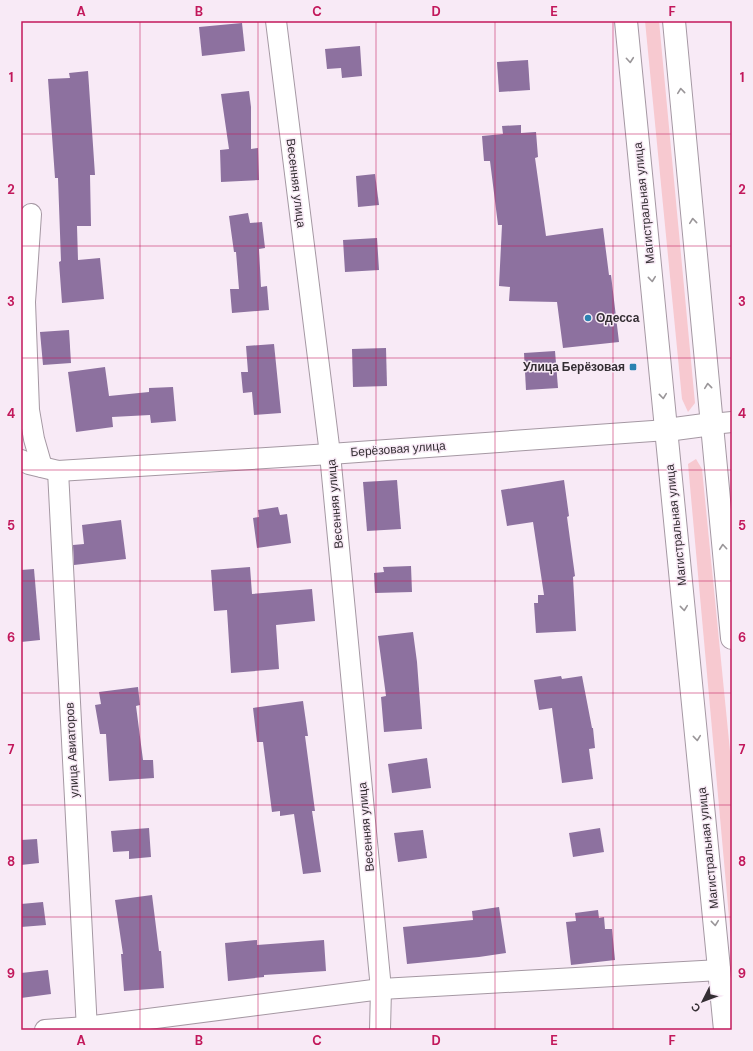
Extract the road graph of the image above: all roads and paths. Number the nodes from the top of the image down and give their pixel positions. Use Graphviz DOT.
graph roads {
  1 [pos="276,21"];
  2 [pos="626,21"];
  3 [pos="674,21"];
  4 [pos="32,214"];
  5 [pos="722,423"];
  6 [pos="667,430"];
  7 [pos="330,454"];
  8 [pos="21,460"];
  9 [pos="50,469"];
  10 [pos="732,638"];
  11 [pos="720,970"];
  12 [pos="381,989"];
  13 [pos="727,991"];
  14 [pos="86,1029"];
  15 [pos="45,1030"];
  16 [pos="380,1030"];
  17 [pos="725,1030"];
  1 -- 7 [label="street, Весенняя улица"];
  2 -- 6 [label="main road, Магистральная улица, one-way"];
  5 -- 3 [label="main road, one-way"];
  4 -- 9 [label="street, улица Авиаторов"];
  5 -- 6 [label="main road"];
  10 -- 5 [label="main road, one-way"];
  6 -- 7 [label="street, Берёзовая улица"];
  6 -- 11 [label="main road, Магистральная улица, one-way"];
  7 -- 9 [label="street, Берёзовая улица"];
  7 -- 12 [label="street, Весенняя улица"];
  8 -- 9 [label="street"];
  9 -- 14 [label="street, улица Авиаторов"];
  11 -- 12 [label="street"];
  11 -- 13 [label="main road, Магистральная улица"];
  12 -- 14 [label="street"];
  12 -- 16 [label="street, Весенняя улица"];
  13 -- 17 [label="main road, Магистральная улица"];
  14 -- 15 [label="street"];
}
